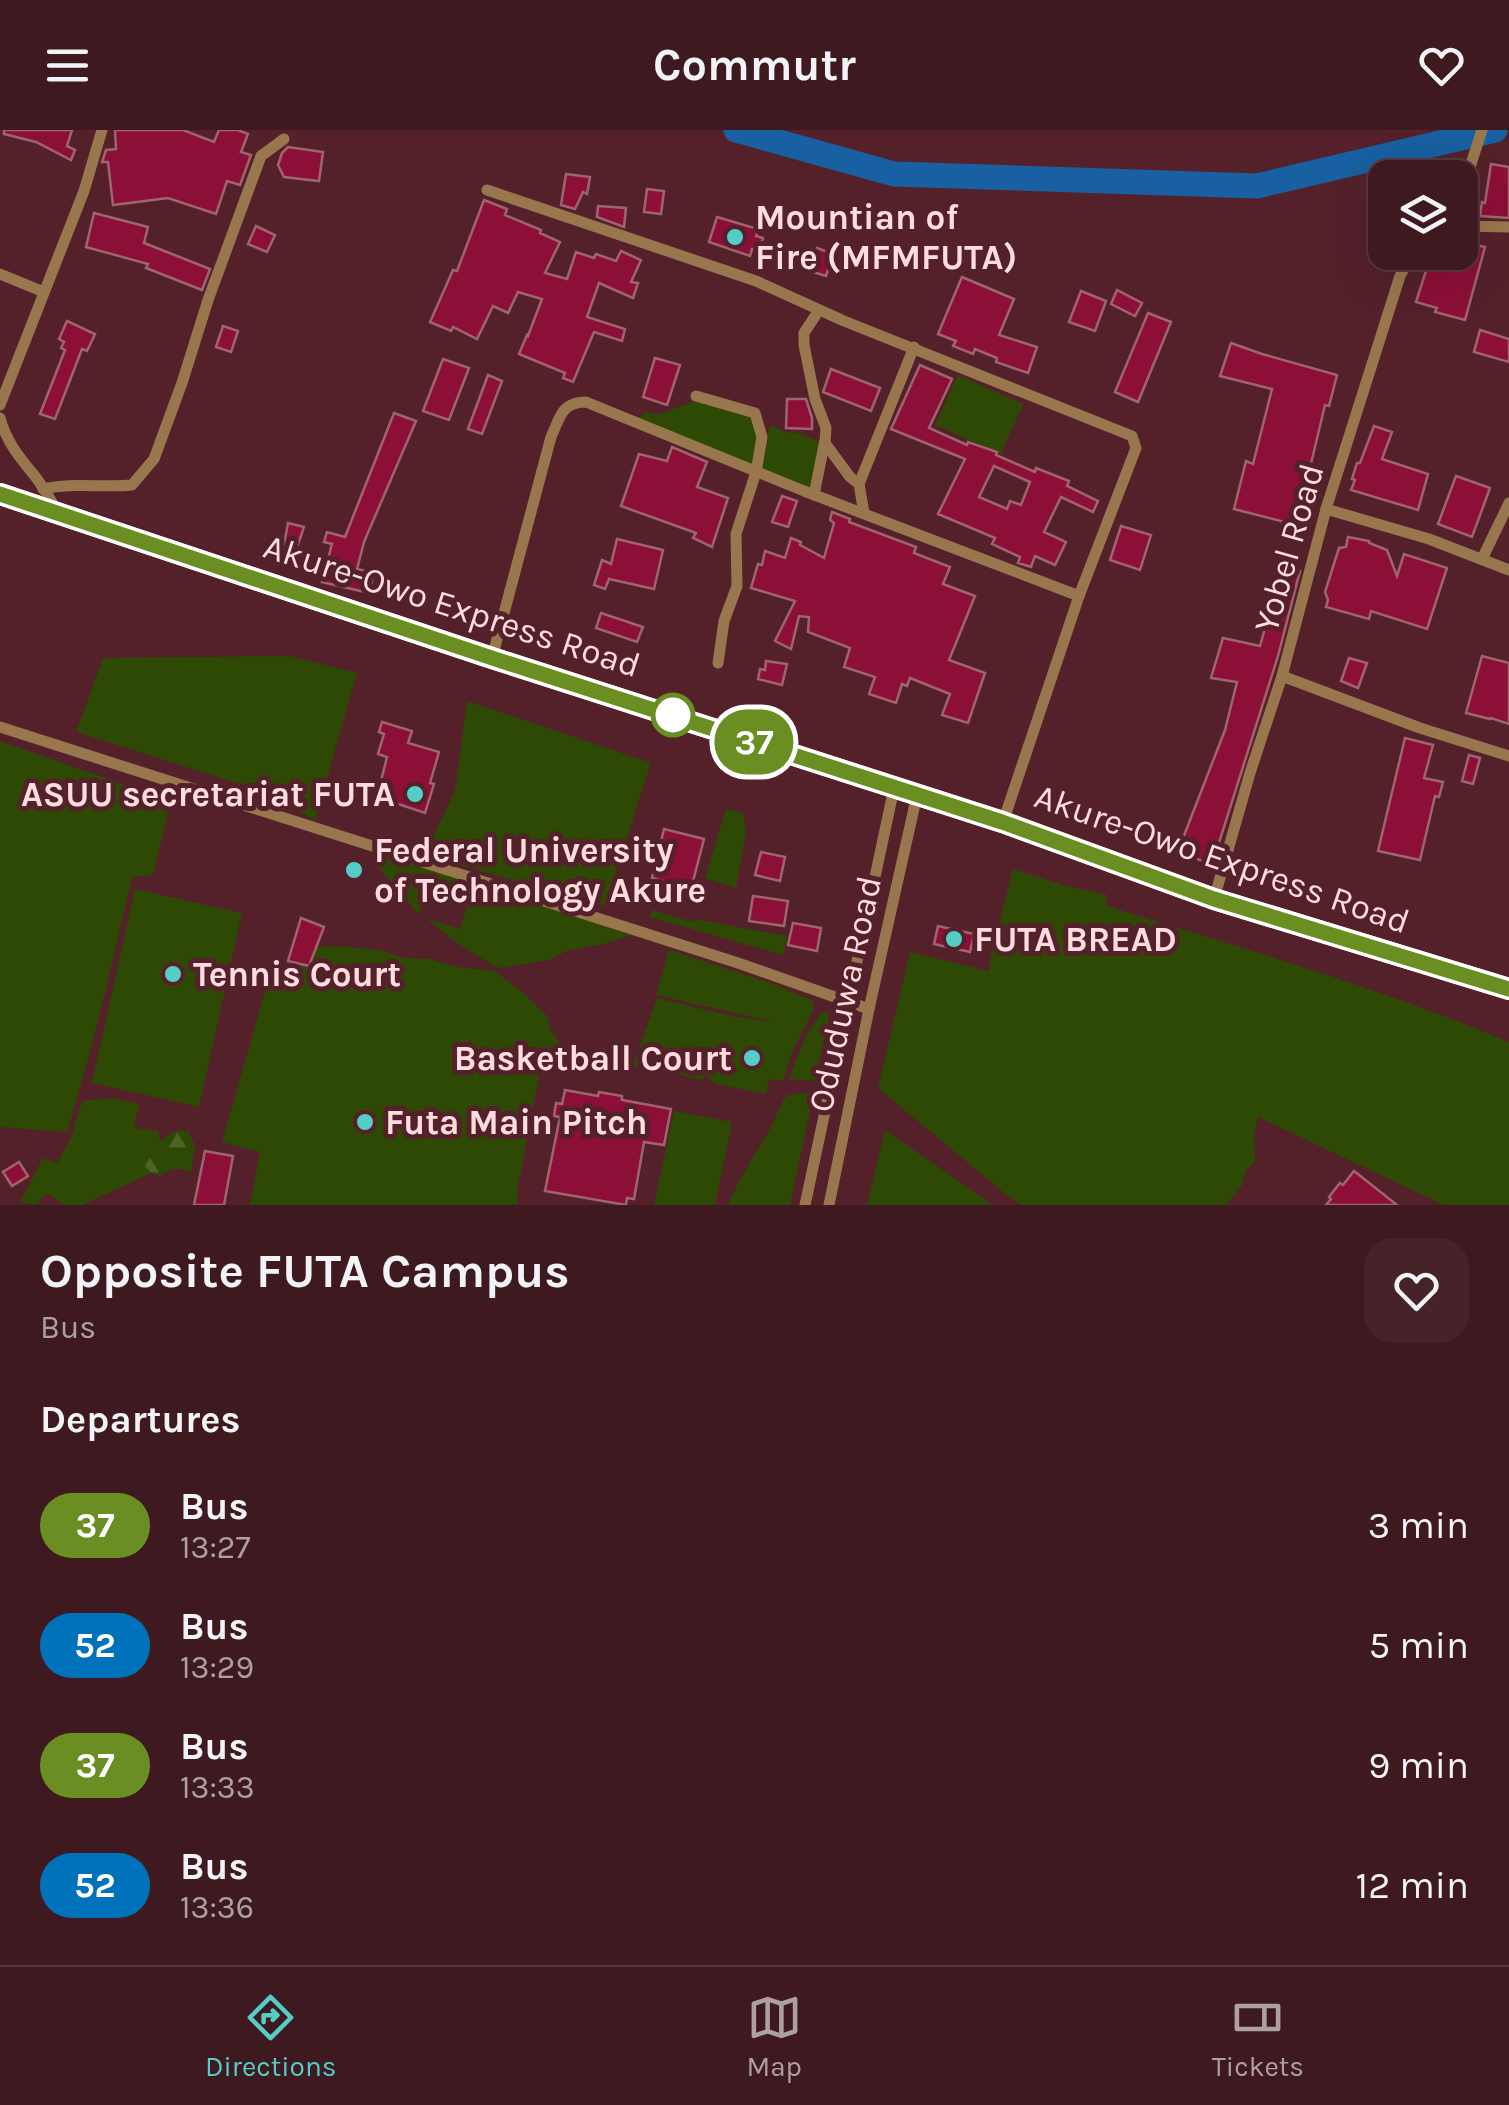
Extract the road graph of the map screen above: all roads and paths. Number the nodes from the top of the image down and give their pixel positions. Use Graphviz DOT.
graph roads {
  1 [pos="102,130"];
  2 [pos="1482,130"];
  3 [pos="284,139"];
  4 [pos="1472,160"];
  5 [pos="487,190"];
  6 [pos="1478,226"];
  7 [pos="1509,227"];
  8 [pos="1403,270"];
  9 [pos="0,274"];
  10 [pos="44,292"];
  11 [pos="819,310"];
  12 [pos="914,347"];
  13 [pos="696,396"];
  14 [pos="0,405"];
  15 [pos="0,418"];
  16 [pos="826,428"];
  17 [pos="825,443"];
  18 [pos="756,472"];
  19 [pos="859,484"];
  20 [pos="42,488"];
  21 [pos="0,494"];
  22 [pos="814,495"];
  23 [pos="1509,503"];
  24 [pos="1326,510"];
  25 [pos="864,513"];
  26 [pos="60,514"];
  27 [pos="1482,559"];
  28 [pos="1509,570"];
  29 [pos="1079,596"];
  30 [pos="492,658"];
  31 [pos="718,663"];
  32 [pos="1282,676"];
  33 [pos="0,727"];
  34 [pos="1509,756"];
  35 [pos="906,792"];
  36 [pos="1002,822"];
  37 [pos="880,860"];
  38 [pos="901,864"];
  39 [pos="1214,899"];
  40 [pos="1509,989"];
  41 [pos="848,1001"];
  42 [pos="869,1009"];
  43 [pos="804,1205"];
  44 [pos="829,1205"];
  1 -- 10 [label="street"];
  2 -- 4 [label="street"];
  3 -- 20 [label="street"];
  5 -- 11 [label="street"];
  6 -- 7 [label="street"];
  8 -- 24 [label="street, Yobel Road"];
  9 -- 10 [label="street"];
  10 -- 14 [label="street"];
  11 -- 12 [label="street"];
  11 -- 16 [label="street"];
  12 -- 19 [label="street"];
  12 -- 29 [label="street"];
  13 -- 18 [label="street"];
  15 -- 20 [label="street"];
  16 -- 17 [label="street"];
  16 -- 17 [label="street"];
  17 -- 19 [label="street"];
  17 -- 22 [label="street"];
  18 -- 22 [label="street"];
  18 -- 30 [label="street"];
  18 -- 31 [label="street"];
  19 -- 25 [label="street"];
  20 -- 26 [label="street"];
  21 -- 26 [label="highway, Akure-Owo Express Road"];
  22 -- 25 [label="street"];
  23 -- 27 [label="street"];
  24 -- 27 [label="street"];
  24 -- 32 [label="street, Yobel Road"];
  25 -- 29 [label="street"];
  26 -- 30 [label="highway, Akure-Owo Express Road"];
  27 -- 28 [label="street"];
  29 -- 36 [label="street"];
  30 -- 35 [label="highway, Akure-Owo Express Road"];
  32 -- 34 [label="street"];
  32 -- 39 [label="street, Yobel Road"];
  33 -- 41 [label="street"];
  35 -- 36 [label="highway, Akure-Owo Express Road"];
  35 -- 37 [label="street"];
  35 -- 38 [label="street, Oduduwa Road"];
  36 -- 39 [label="highway, Akure-Owo Express Road"];
  37 -- 38 [label="street"];
  37 -- 41 [label="street"];
  38 -- 42 [label="street, Oduduwa Road"];
  39 -- 40 [label="highway, Akure-Owo Express Road"];
  41 -- 42 [label="street"];
  41 -- 43 [label="street"];
  42 -- 44 [label="street, Oduduwa Road"];
}
